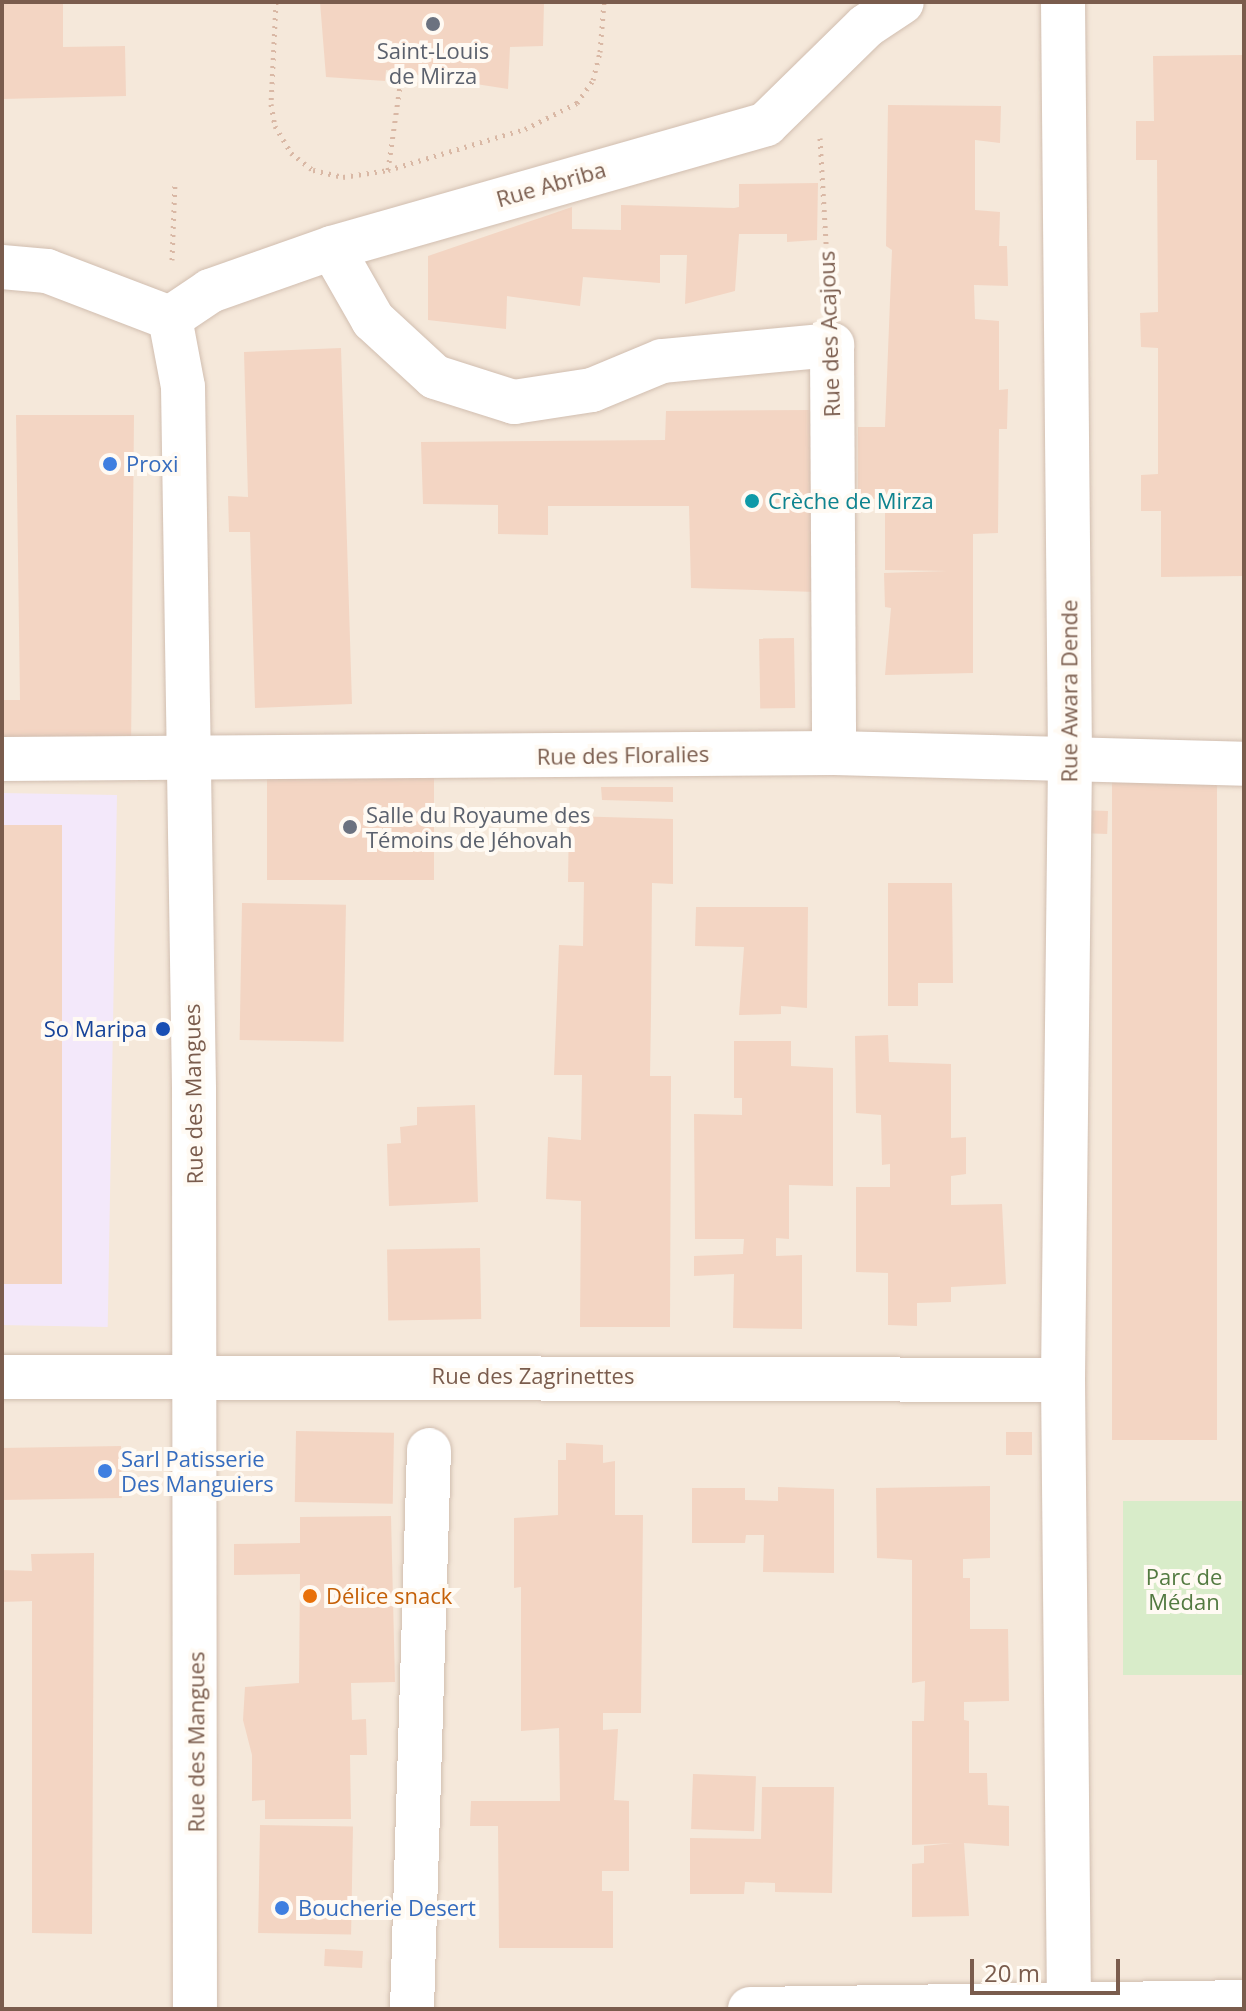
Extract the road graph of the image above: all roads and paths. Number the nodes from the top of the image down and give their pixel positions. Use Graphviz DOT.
graph roads {
  1 [pos="276,2"];
  2 [pos="604,2"];
  3 [pos="902,2"];
  4 [pos="1063,2"];
  5 [pos="402,72"];
  6 [pos="816,77"];
  7 [pos="388,170"];
  8 [pos="175,181"];
  9 [pos="332,248"];
  10 [pos="2,267"];
  11 [pos="170,318"];
  12 [pos="832,345"];
  13 [pos="834,753"];
  14 [pos="2,759"];
  15 [pos="188,760"];
  16 [pos="1070,761"];
  17 [pos="1244,764"];
  18 [pos="195,1374"];
  19 [pos="2,1377"];
  20 [pos="1063,1380"];
  21 [pos="429,1450"];
  22 [pos="1244,2002"];
  23 [pos="1069,2007"];
  24 [pos="195,2009"];
  25 [pos="412,2009"];
  26 [pos="750,2009"];
  1 -- 7 [label="path"];
  2 -- 7 [label="path"];
  3 -- 6 [label="street, Rue Abriba"];
  4 -- 16 [label="street, Rue Awara Dende"];
  5 -- 7 [label="path"];
  6 -- 9 [label="street, Rue Abriba"];
  6 -- 12 [label="path, Rue des Acajous"];
  8 -- 11 [label="path"];
  9 -- 11 [label="street, Rue Abriba"];
  9 -- 12 [label="street"];
  10 -- 11 [label="street"];
  11 -- 15 [label="street, Rue des Mangues"];
  12 -- 13 [label="street, Rue des Acajous"];
  13 -- 15 [label="street, Rue des Floralies"];
  13 -- 16 [label="street, Rue des Floralies"];
  14 -- 15 [label="street, Rue des Floralies"];
  15 -- 18 [label="street, Rue des Mangues"];
  16 -- 17 [label="street, Rue des Floralies"];
  16 -- 20 [label="street, Rue Awara Dende"];
  18 -- 19 [label="street, Rue des Zagrinettes"];
  18 -- 20 [label="street, Rue des Zagrinettes"];
  18 -- 24 [label="street, Rue des Mangues"];
  20 -- 23 [label="street, Rue Awara Dende"];
  21 -- 25 [label="street"];
  22 -- 23 [label="street"];
  23 -- 26 [label="street"];
}
